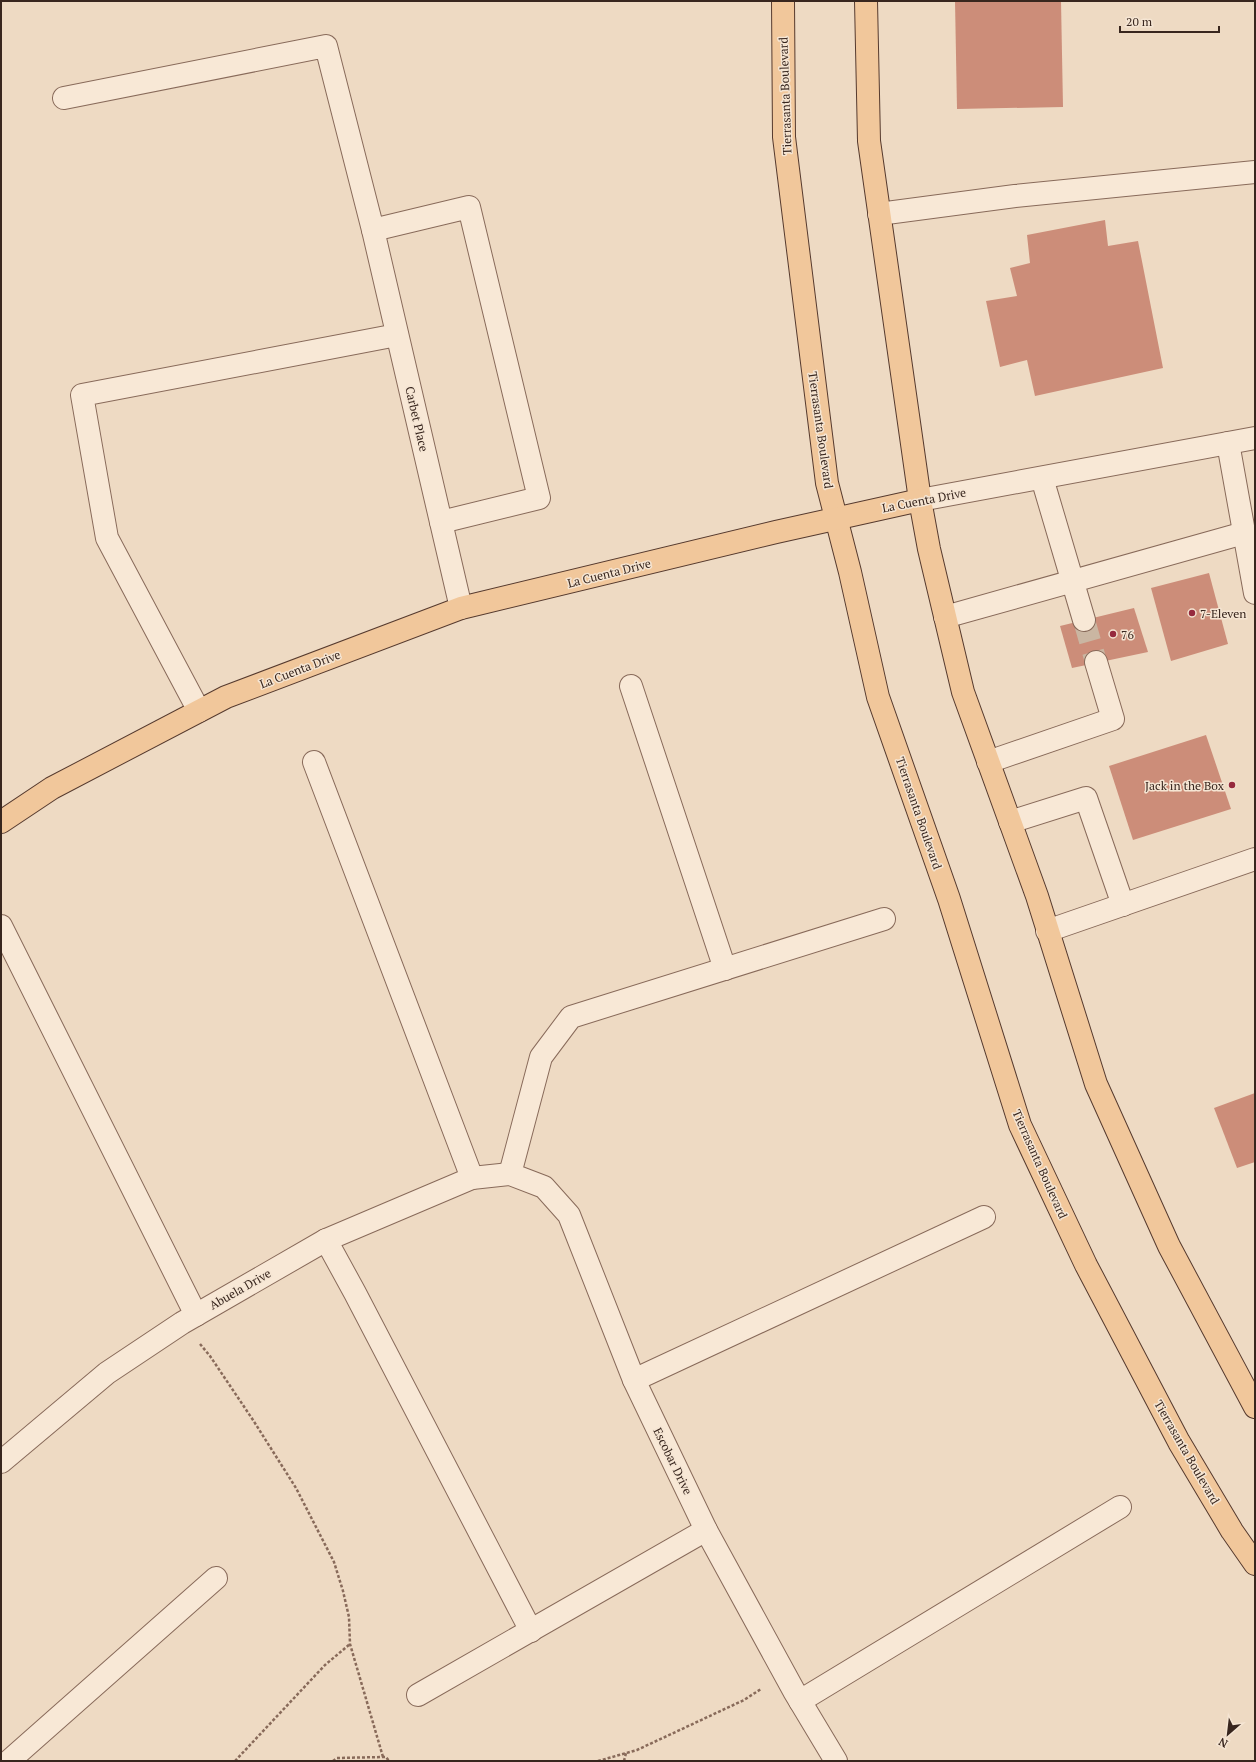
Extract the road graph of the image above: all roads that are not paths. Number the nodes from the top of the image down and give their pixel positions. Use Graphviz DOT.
graph roads {
  1 [pos="783,1"];
  2 [pos="866,1"];
  3 [pos="64,98"];
  4 [pos="1255,172"];
  5 [pos="879,214"];
  6 [pos="372,230"];
  7 [pos="397,335"];
  8 [pos="1255,438"];
  9 [pos="1228,443"];
  10 [pos="1042,478"];
  11 [pos="920,500"];
  12 [pos="837,518"];
  13 [pos="441,522"];
  14 [pos="1244,533"];
  15 [pos="1072,581"];
  16 [pos="1255,594"];
  17 [pos="461,608"];
  18 [pos="945,617"];
  19 [pos="1084,620"];
  20 [pos="1096,662"];
  21 [pos="631,686"];
  22 [pos="199,711"];
  23 [pos="314,762"];
  24 [pos="988,762"];
  25 [pos="1,822"];
  26 [pos="1010,822"];
  27 [pos="1255,859"];
  28 [pos="1123,905"];
  29 [pos="884,919"];
  30 [pos="1,926"];
  31 [pos="1047,931"];
  32 [pos="725,969"];
  33 [pos="510,1174"];
  34 [pos="472,1178"];
  35 [pos="984,1217"];
  36 [pos="326,1240"];
  37 [pos="189,1319"];
  38 [pos="634,1380"];
  39 [pos="1255,1407"];
  40 [pos="1,1462"];
  41 [pos="1120,1507"];
  42 [pos="706,1530"];
  43 [pos="1255,1564"];
  44 [pos="216,1578"];
  45 [pos="531,1631"];
  46 [pos="418,1695"];
  47 [pos="800,1701"];
  48 [pos="9,1761"];
  49 [pos="836,1761"];
  1 -- 12 [label="main road, Tierrasanta Boulevard"];
  2 -- 5 [label="main road"];
  3 -- 6 [label="street, Carbet Place"];
  4 -- 5 [label="street"];
  5 -- 11 [label="main road"];
  6 -- 7 [label="street, Carbet Place"];
  6 -- 13 [label="street"];
  7 -- 13 [label="street, Carbet Place"];
  7 -- 22 [label="street"];
  8 -- 9 [label="street, La Cuenta Drive"];
  9 -- 10 [label="street, La Cuenta Drive"];
  9 -- 14 [label="street"];
  10 -- 11 [label="street, La Cuenta Drive"];
  10 -- 15 [label="street"];
  11 -- 12 [label="main road, La Cuenta Drive"];
  11 -- 18 [label="main road"];
  12 -- 17 [label="main road, La Cuenta Drive"];
  12 -- 43 [label="main road, Tierrasanta Boulevard"];
  13 -- 17 [label="street, Carbet Place"];
  14 -- 15 [label="street"];
  14 -- 16 [label="street"];
  15 -- 18 [label="street"];
  15 -- 19 [label="street"];
  17 -- 22 [label="main road, La Cuenta Drive"];
  18 -- 24 [label="main road"];
  20 -- 24 [label="street"];
  21 -- 32 [label="street"];
  22 -- 25 [label="main road, La Cuenta Drive"];
  23 -- 34 [label="street"];
  24 -- 26 [label="main road"];
  26 -- 28 [label="street"];
  26 -- 31 [label="main road"];
  27 -- 28 [label="street"];
  28 -- 31 [label="street"];
  29 -- 32 [label="street"];
  30 -- 37 [label="street"];
  31 -- 39 [label="main road"];
  32 -- 33 [label="street"];
  33 -- 34 [label="street, Abuela Drive"];
  33 -- 38 [label="street, Escobar Drive"];
  34 -- 36 [label="street, Abuela Drive"];
  35 -- 38 [label="street"];
  36 -- 37 [label="street, Abuela Drive"];
  36 -- 45 [label="street"];
  37 -- 40 [label="street, Abuela Drive"];
  38 -- 42 [label="street, Escobar Drive"];
  41 -- 47 [label="street"];
  42 -- 45 [label="street"];
  42 -- 47 [label="street, Escobar Drive"];
  44 -- 48 [label="street"];
  45 -- 46 [label="street"];
  47 -- 49 [label="street, Escobar Drive"];
}
